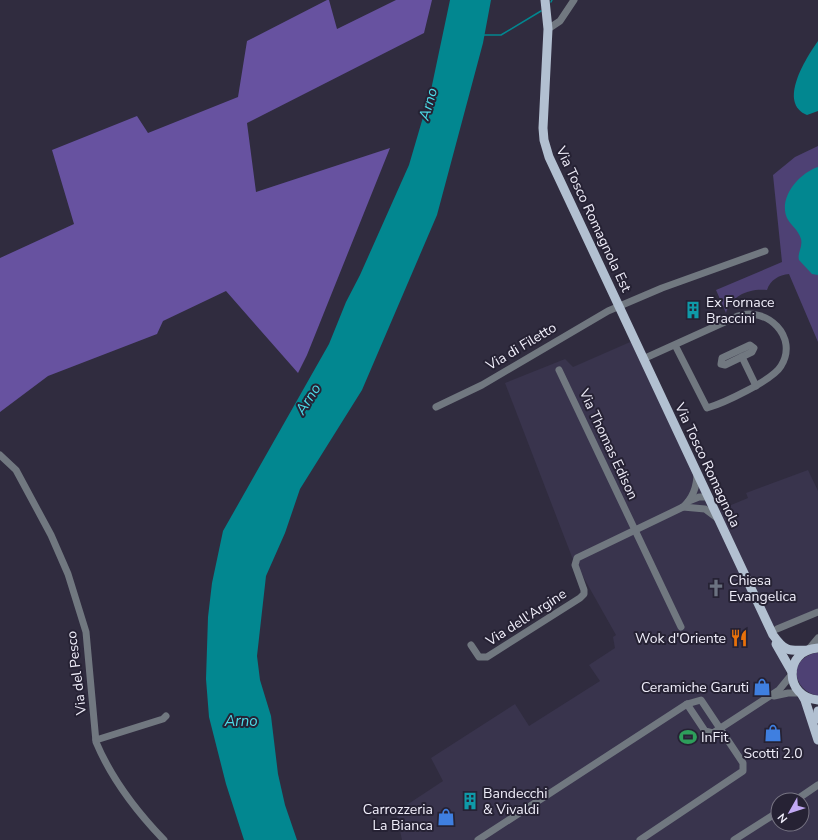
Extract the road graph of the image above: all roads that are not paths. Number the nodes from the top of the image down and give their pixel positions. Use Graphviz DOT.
graph roads {
  1 [pos="545,0"];
  2 [pos="574,0"];
  3 [pos="548,29"];
  4 [pos="765,251"];
  5 [pos="619,306"];
  6 [pos="675,345"];
  7 [pos="742,357"];
  8 [pos="643,359"];
  9 [pos="559,370"];
  10 [pos="756,386"];
  11 [pos="436,407"];
  12 [pos="0,455"];
  13 [pos="697,473"];
  14 [pos="708,497"];
  15 [pos="689,501"];
  16 [pos="683,507"];
  17 [pos="697,507"];
  18 [pos="719,521"];
  19 [pos="635,530"];
  20 [pos="818,612"];
  21 [pos="681,627"];
  22 [pos="775,632"];
  23 [pos="818,638"];
  24 [pos="471,645"];
  25 [pos="818,648"];
  26 [pos="808,650"];
  27 [pos="792,673"];
  28 [pos="801,694"];
  29 [pos="766,699"];
  30 [pos="818,700"];
  31 [pos="687,704"];
  32 [pos="818,711"];
  33 [pos="166,716"];
  34 [pos="818,719"];
  35 [pos="720,729"];
  36 [pos="96,740"];
  37 [pos="818,740"];
  38 [pos="818,786"];
  39 [pos="809,792"];
  40 [pos="770,817"];
  41 [pos="164,840"];
  42 [pos="478,840"];
  43 [pos="640,840"];
  44 [pos="734,840"];
  1 -- 3 [label="main road, Via Tosco Romagnola Est"];
  2 -- 3 [label="street"];
  3 -- 5 [label="main road, Via Tosco Romagnola Est"];
  4 -- 5 [label="street, Via di Filetto"];
  5 -- 8 [label="main road, Via Tosco Romagnola"];
  5 -- 11 [label="street, Via di Filetto"];
  6 -- 8 [label="street"];
  6 -- 10 [label="street"];
  6 -- 10 [label="street"];
  7 -- 10 [label="street"];
  8 -- 13 [label="main road, Via Tosco Romagnola"];
  9 -- 19 [label="street, Via Thomas Edison"];
  12 -- 36 [label="street, Via del Pesco"];
  13 -- 14 [label="main road, Via Tosco Romagnola"];
  13 -- 15 [label="street"];
  14 -- 15 [label="street"];
  14 -- 17 [label="street"];
  14 -- 18 [label="main road, Via Tosco Romagnola"];
  15 -- 16 [label="street"];
  16 -- 17 [label="street"];
  16 -- 19 [label="street"];
  17 -- 18 [label="street"];
  18 -- 22 [label="main road, Via Tosco Romagnola"];
  19 -- 21 [label="street, Via Thomas Edison"];
  19 -- 24 [label="street, Via dell'Argine"];
  20 -- 22 [label="street"];
  22 -- 26 [label="main road, Via Tosco Romagnola"];
  22 -- 27 [label="main road, Via Tosco Romagnola"];
  23 -- 26 [label="street"];
  25 -- 26 [label="main road, Via Tosco Romagnola"];
  26 -- 27 [label="main road"];
  27 -- 28 [label="main road, Via Tosco Romagnola"];
  27 -- 29 [label="street"];
  28 -- 29 [label="street"];
  28 -- 30 [label="main road"];
  28 -- 37 [label="main road, Via Tosco Romagnola"];
  29 -- 35 [label="street"];
  31 -- 35 [label="street"];
  31 -- 35 [label="street"];
  31 -- 42 [label="street"];
  32 -- 34 [label="main road"];
  33 -- 36 [label="street"];
  35 -- 43 [label="street"];
  36 -- 41 [label="street, Via del Pesco"];
  38 -- 39 [label="street"];
  40 -- 44 [label="street"];
}
